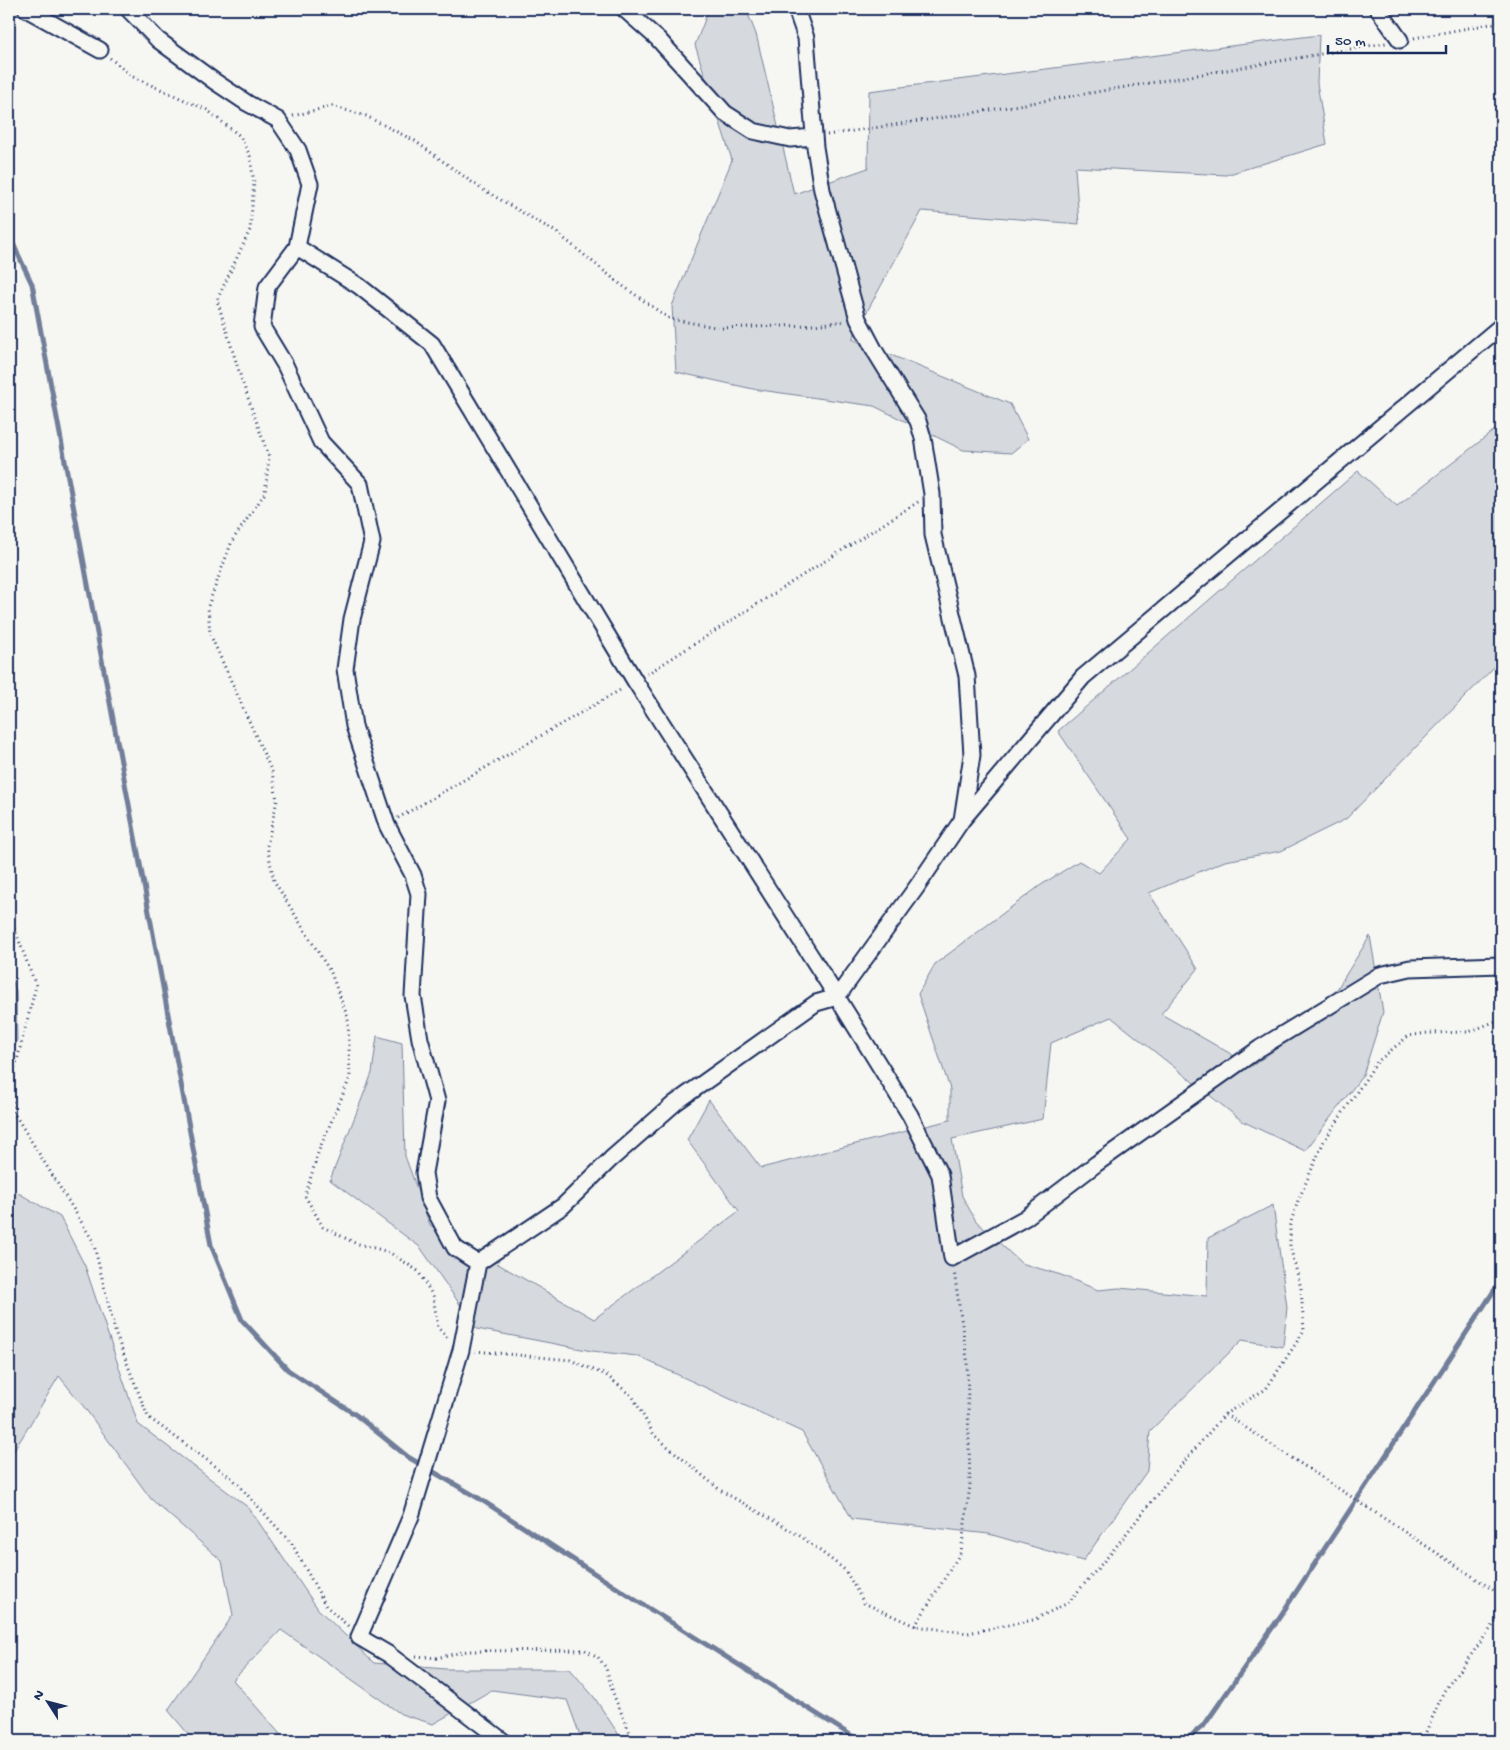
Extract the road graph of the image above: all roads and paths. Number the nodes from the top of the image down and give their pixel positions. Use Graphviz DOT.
graph roads {
  1 [pos="26,9"];
  2 [pos="128,9"];
  3 [pos="624,9"];
  4 [pos="796,9"];
  5 [pos="1378,9"];
  6 [pos="1501,22"];
  7 [pos="1400,40"];
  8 [pos="100,50"];
  9 [pos="278,120"];
  10 [pos="814,137"];
  11 [pos="297,246"];
  12 [pos="858,319"];
  13 [pos="1501,326"];
  14 [pos="932,494"];
  15 [pos="635,681"];
  16 [pos="962,820"];
  17 [pos="387,825"];
  18 [pos="9,914"];
  19 [pos="1501,965"];
  20 [pos="837,997"];
  21 [pos="1501,1019"];
  22 [pos="952,1258"];
  23 [pos="478,1264"];
  24 [pos="461,1350"];
  25 [pos="1225,1414"];
  26 [pos="1501,1595"];
  27 [pos="1501,1615"];
  28 [pos="915,1626"];
  29 [pos="359,1637"];
  30 [pos="388,1654"];
  31 [pos="503,1741"];
  32 [pos="638,1741"];
  33 [pos="1422,1741"];
  1 -- 8 [label="street"];
  2 -- 9 [label="street"];
  3 -- 10 [label="street"];
  4 -- 10 [label="street"];
  5 -- 7 [label="street"];
  6 -- 7 [label="path"];
  7 -- 10 [label="path"];
  8 -- 24 [label="path"];
  9 -- 11 [label="street"];
  9 -- 12 [label="path"];
  10 -- 12 [label="street"];
  11 -- 15 [label="street"];
  11 -- 17 [label="street"];
  12 -- 14 [label="street"];
  13 -- 16 [label="street"];
  14 -- 15 [label="path"];
  14 -- 16 [label="street"];
  15 -- 17 [label="path"];
  15 -- 20 [label="street"];
  16 -- 20 [label="street"];
  17 -- 23 [label="street"];
  18 -- 29 [label="path"];
  19 -- 22 [label="street"];
  20 -- 22 [label="street"];
  20 -- 23 [label="street"];
  21 -- 25 [label="path"];
  22 -- 28 [label="path"];
  23 -- 24 [label="street"];
  24 -- 28 [label="path"];
  24 -- 29 [label="street"];
  25 -- 26 [label="path"];
  25 -- 28 [label="path"];
  27 -- 33 [label="path"];
  29 -- 30 [label="street"];
  30 -- 31 [label="street"];
  30 -- 32 [label="path"];
}
